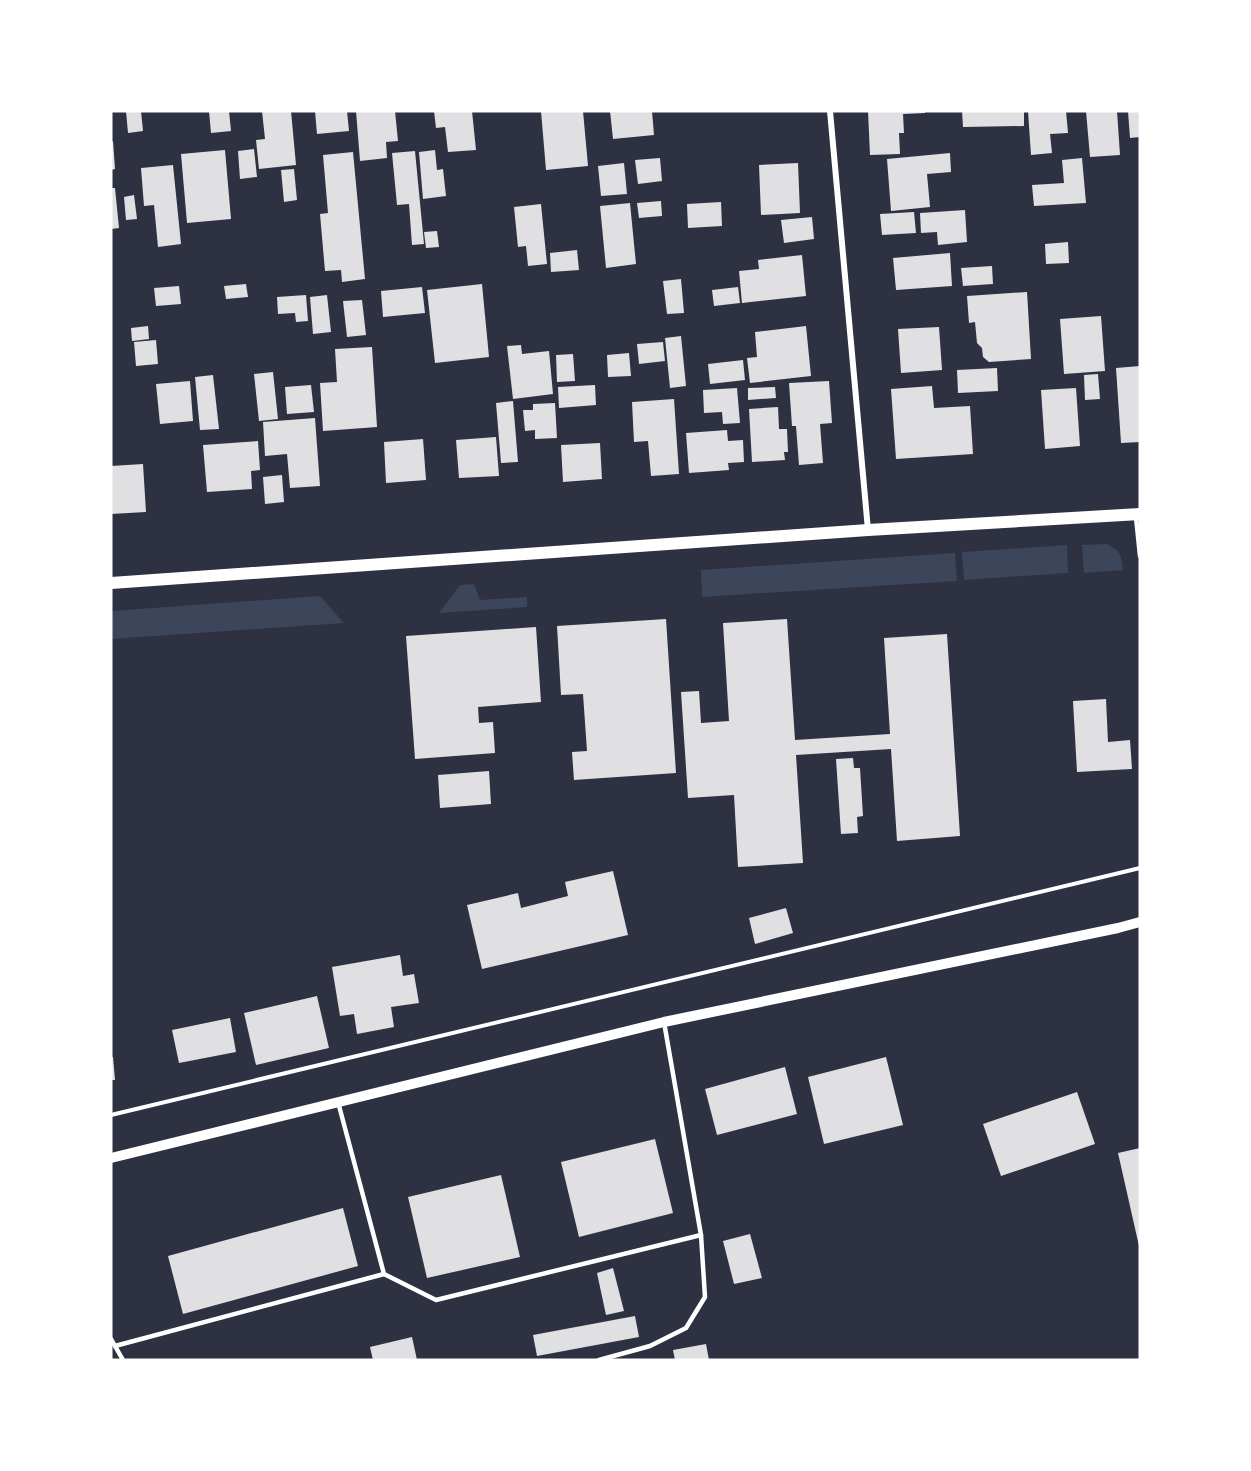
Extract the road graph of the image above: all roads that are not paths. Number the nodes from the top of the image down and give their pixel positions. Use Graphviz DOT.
graph roads {
  1 [pos="830,111"];
  2 [pos="1138,514"];
  3 [pos="868,530"];
  4 [pos="1140,556"];
  5 [pos="111,583"];
  6 [pos="1140,922"];
  7 [pos="664,1022"];
  8 [pos="338,1102"];
  9 [pos="111,1158"];
  10 [pos="700,1235"];
  11 [pos="384,1274"];
  12 [pos="112,1342"];
  13 [pos="123,1360"];
  14 [pos="599,1360"];
  1 -- 3 [label="street"];
  2 -- 3 [label="main road"];
  2 -- 4 [label="lane"];
  3 -- 5 [label="main road"];
  6 -- 7 [label="street"];
  7 -- 8 [label="street"];
  7 -- 10 [label="lane"];
  8 -- 9 [label="street"];
  8 -- 11 [label="lane"];
  10 -- 11 [label="lane"];
  10 -- 14 [label="lane"];
  11 -- 12 [label="lane"];
  12 -- 13 [label="lane"];
}
